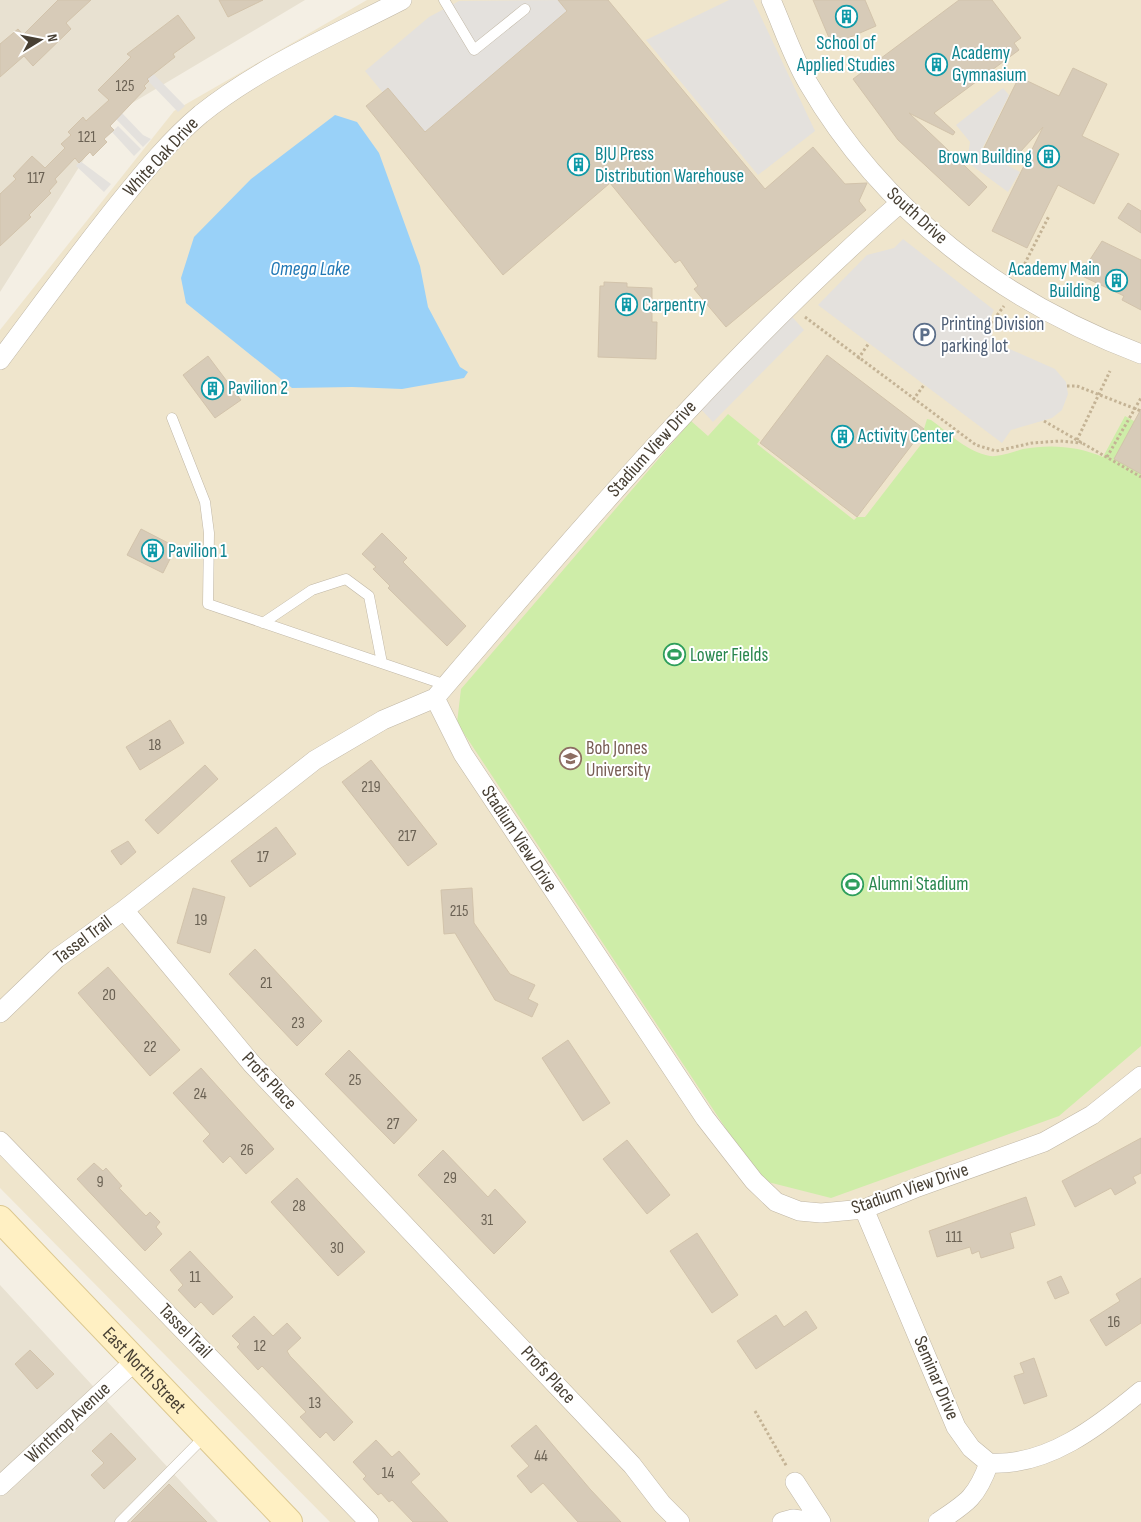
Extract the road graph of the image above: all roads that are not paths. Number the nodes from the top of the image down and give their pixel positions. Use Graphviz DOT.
graph roads {
  1 [pos="402,0"];
  2 [pos="444,0"];
  3 [pos="771,0"];
  4 [pos="525,9"];
  5 [pos="900,203"];
  6 [pos="1141,354"];
  7 [pos="0,360"];
  8 [pos="172,418"];
  9 [pos="263,622"];
  10 [pos="382,663"];
  11 [pos="441,692"];
  12 [pos="124,910"];
  13 [pos="0,1013"];
  14 [pos="1141,1076"];
  15 [pos="0,1140"];
  16 [pos="864,1209"];
  17 [pos="0,1219"];
  18 [pos="135,1361"];
  19 [pos="1141,1391"];
  20 [pos="206,1435"];
  21 [pos="989,1463"];
  22 [pos="795,1482"];
  23 [pos="0,1486"];
  24 [pos="285,1521"];
  25 [pos="120,1522"];
  26 [pos="369,1522"];
  27 [pos="680,1522"];
  28 [pos="782,1522"];
  29 [pos="814,1522"];
  30 [pos="821,1522"];
  31 [pos="938,1522"];
  1 -- 7 [label="street, White Oak Drive"];
  2 -- 4 [label="lane"];
  3 -- 5 [label="street, South Drive"];
  5 -- 6 [label="street, South Drive"];
  5 -- 11 [label="street, Stadium View Drive"];
  8 -- 9 [label="lane"];
  9 -- 10 [label="lane"];
  9 -- 10 [label="lane"];
  10 -- 11 [label="lane"];
  11 -- 12 [label="street"];
  11 -- 16 [label="street, Stadium View Drive"];
  12 -- 13 [label="street, Tassel Trail"];
  12 -- 27 [label="street, Profs Place"];
  14 -- 16 [label="street, Stadium View Drive"];
  15 -- 26 [label="street, Tassel Trail"];
  16 -- 21 [label="street, Seminar Drive"];
  17 -- 18 [label="main road, East North Street"];
  18 -- 20 [label="main road, East North Street"];
  18 -- 23 [label="street, Winthrop Avenue"];
  19 -- 21 [label="street"];
  20 -- 24 [label="main road, East North Street"];
  20 -- 25 [label="lane"];
  21 -- 31 [label="street"];
  22 -- 30 [label="street"];
  28 -- 29 [label="street"];
}
